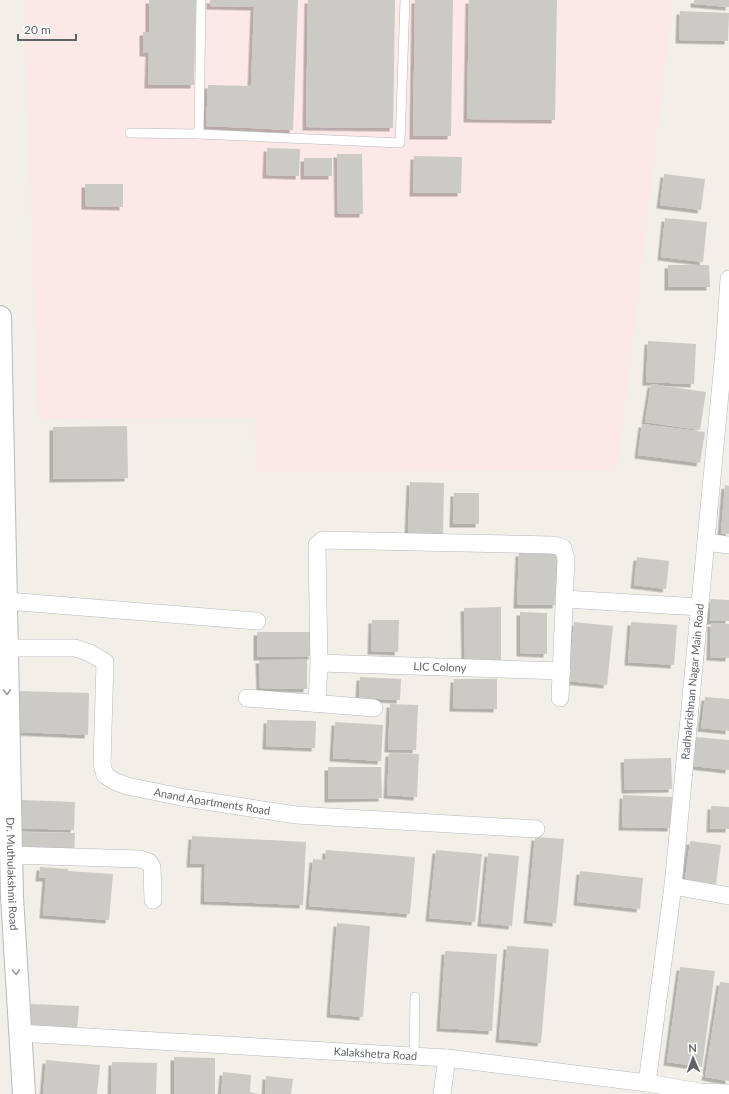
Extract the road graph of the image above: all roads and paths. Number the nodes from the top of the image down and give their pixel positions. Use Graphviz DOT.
graph roads {
  1 [pos="201,0"];
  2 [pos="405,0"];
  3 [pos="130,133"];
  4 [pos="199,134"];
  5 [pos="729,279"];
  6 [pos="0,317"];
  7 [pos="727,352"];
  8 [pos="706,542"];
  9 [pos="729,546"];
  10 [pos="564,599"];
  11 [pos="7,601"];
  12 [pos="700,607"];
  13 [pos="257,621"];
  14 [pos="6,648"];
  15 [pos="319,663"];
  16 [pos="562,670"];
  17 [pos="247,698"];
  18 [pos="560,698"];
  19 [pos="317,704"];
  20 [pos="374,708"];
  21 [pos="536,829"];
  22 [pos="11,855"];
  23 [pos="673,886"];
  24 [pos="729,896"];
  25 [pos="153,900"];
  26 [pos="415,997"];
  27 [pos="19,1033"];
  28 [pos="414,1056"];
  29 [pos="447,1058"];
  30 [pos="647,1084"];
  31 [pos="700,1093"];
  32 [pos="729,1093"];
  33 [pos="24,1094"];
  34 [pos="442,1094"];
  1 -- 4 [label="lane"];
  2 -- 4 [label="lane"];
  3 -- 4 [label="lane"];
  5 -- 7 [label="street, Radhakrishnan Nagar Main Road"];
  6 -- 11 [label="main road, Dr. Muthulakshmi Road"];
  7 -- 8 [label="street, Radhakrishnan Nagar Main Road"];
  8 -- 9 [label="street"];
  8 -- 12 [label="street, Radhakrishnan Nagar Main Road"];
  10 -- 12 [label="street"];
  10 -- 15 [label="street"];
  10 -- 16 [label="street"];
  11 -- 13 [label="street"];
  11 -- 14 [label="main road, Dr. Muthulakshmi Road"];
  12 -- 23 [label="street, Radhakrishnan Nagar Main Road"];
  14 -- 21 [label="street, Anand Apartments Road"];
  14 -- 22 [label="main road, Dr. Muthulakshmi Road, one-way"];
  15 -- 16 [label="street, LIC Colony"];
  15 -- 19 [label="street"];
  16 -- 18 [label="street"];
  17 -- 19 [label="street"];
  19 -- 20 [label="street"];
  22 -- 25 [label="street"];
  22 -- 27 [label="main road, Dr. Muthulakshmi Road, one-way"];
  23 -- 24 [label="street"];
  23 -- 30 [label="street, Radhakrishnan Nagar Main Road"];
  26 -- 28 [label="lane"];
  27 -- 28 [label="street, Kalakshetra Road"];
  27 -- 33 [label="main road, Dr. Muthulakshmi Road"];
  28 -- 29 [label="street, Kalakshetra Road"];
  29 -- 30 [label="street, Kalakshetra Road"];
  29 -- 34 [label="street"];
  30 -- 31 [label="street, Kalakshetra Road"];
  31 -- 32 [label="street, Kalakshetra Road"];
}
